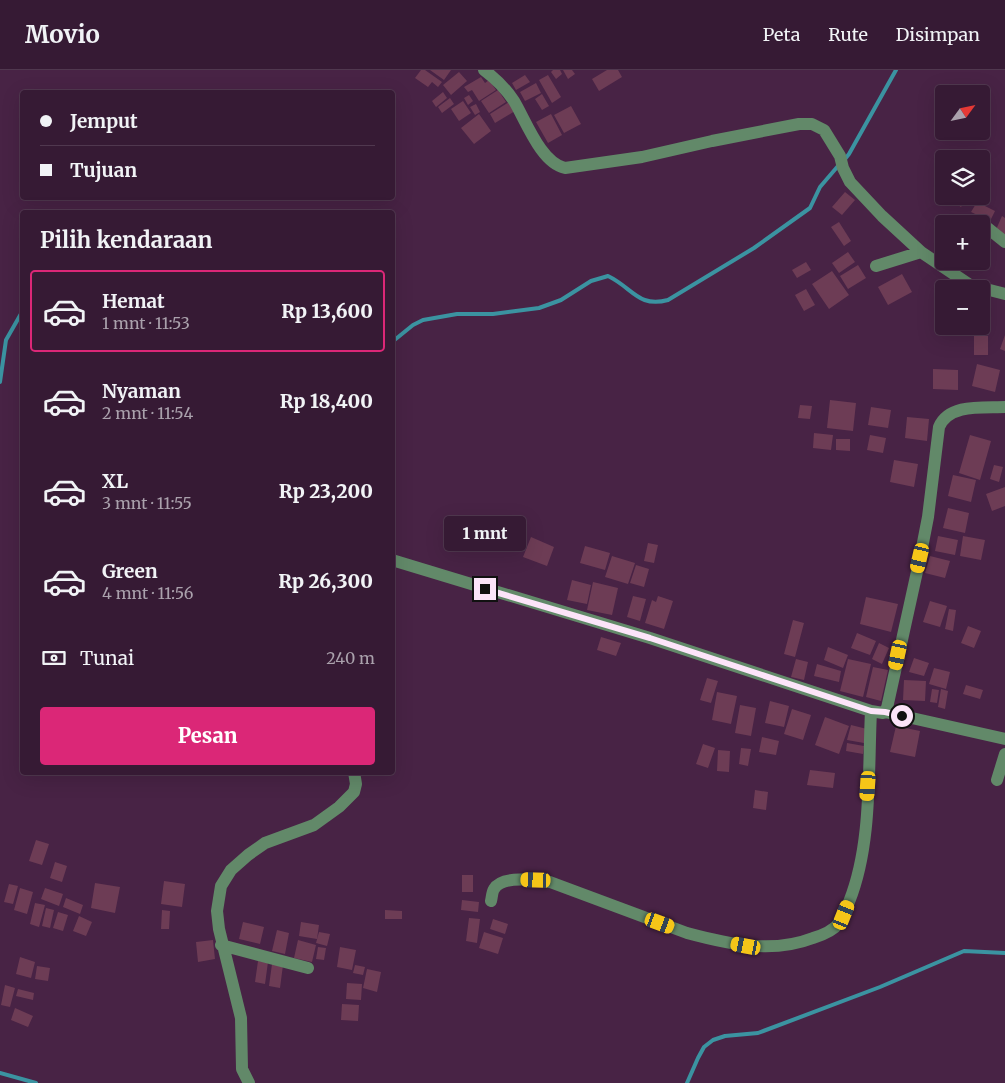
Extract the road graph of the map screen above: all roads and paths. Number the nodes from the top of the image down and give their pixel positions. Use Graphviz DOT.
graph roads {
  1 [pos="484,70"];
  2 [pos="990,229"];
  3 [pos="1005,242"];
  4 [pos="921,252"];
  5 [pos="876,266"];
  6 [pos="1005,294"];
  7 [pos="1005,407"];
  8 [pos="395,561"];
  9 [pos="871,711"];
  10 [pos="885,712"];
  11 [pos="1005,739"];
  12 [pos="1005,754"];
  13 [pos="354,775"];
  14 [pos="997,780"];
  15 [pos="491,901"];
  16 [pos="221,945"];
  17 [pos="308,968"];
  18 [pos="249,1083"];
  1 -- 4 [label="street"];
  2 -- 3 [label="street"];
  4 -- 5 [label="street"];
  4 -- 6 [label="street"];
  7 -- 10 [label="street"];
  8 -- 9 [label="street"];
  9 -- 10 [label="street"];
  9 -- 15 [label="street"];
  10 -- 11 [label="street"];
  12 -- 14 [label="street"];
  13 -- 16 [label="street"];
  16 -- 17 [label="street"];
  16 -- 18 [label="street"];
}
